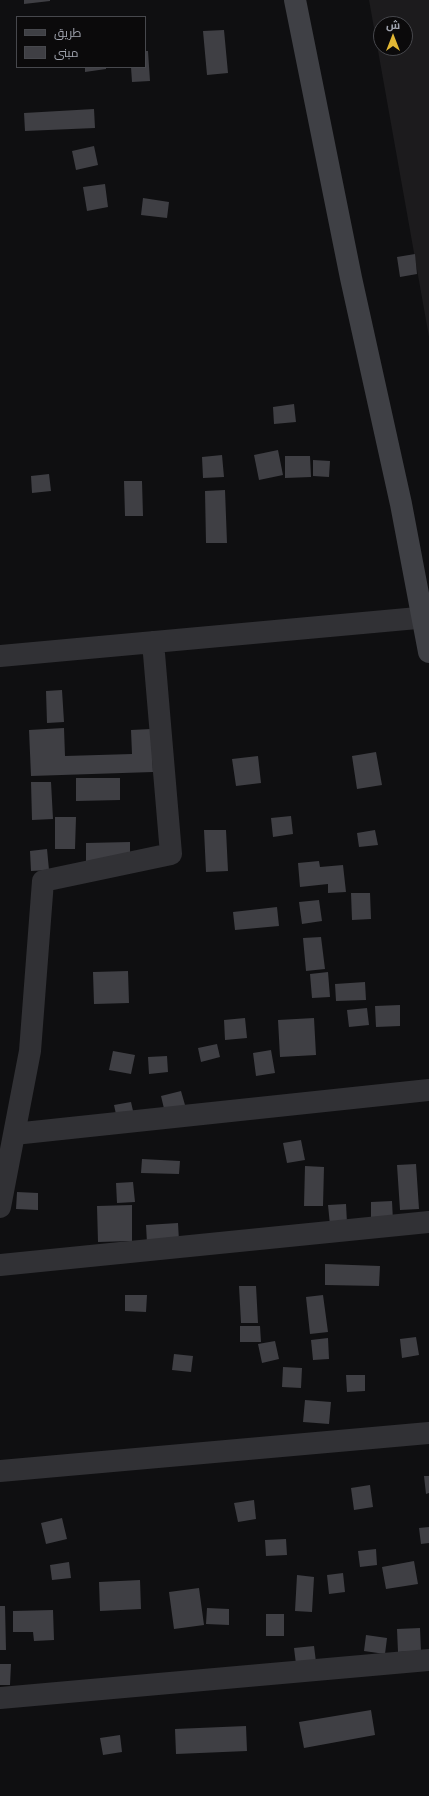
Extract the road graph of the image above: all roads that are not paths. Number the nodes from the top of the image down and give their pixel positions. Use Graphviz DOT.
graph roads {
  1 [pos="295,0"];
  2 [pos="426,617"];
  3 [pos="153,642"];
  4 [pos="429,652"];
  5 [pos="0,656"];
  6 [pos="429,1090"];
  7 [pos="14,1134"];
  8 [pos="0,1206"];
  9 [pos="429,1222"];
  10 [pos="0,1265"];
  11 [pos="429,1433"];
  12 [pos="0,1471"];
  13 [pos="429,1660"];
  14 [pos="0,1698"];
  1 -- 2 [label="street"];
  2 -- 3 [label="street"];
  2 -- 4 [label="street"];
  3 -- 5 [label="street"];
  3 -- 7 [label="street"];
  6 -- 7 [label="street"];
  7 -- 8 [label="street"];
  9 -- 10 [label="street"];
  11 -- 12 [label="street"];
  13 -- 14 [label="street"];
}
